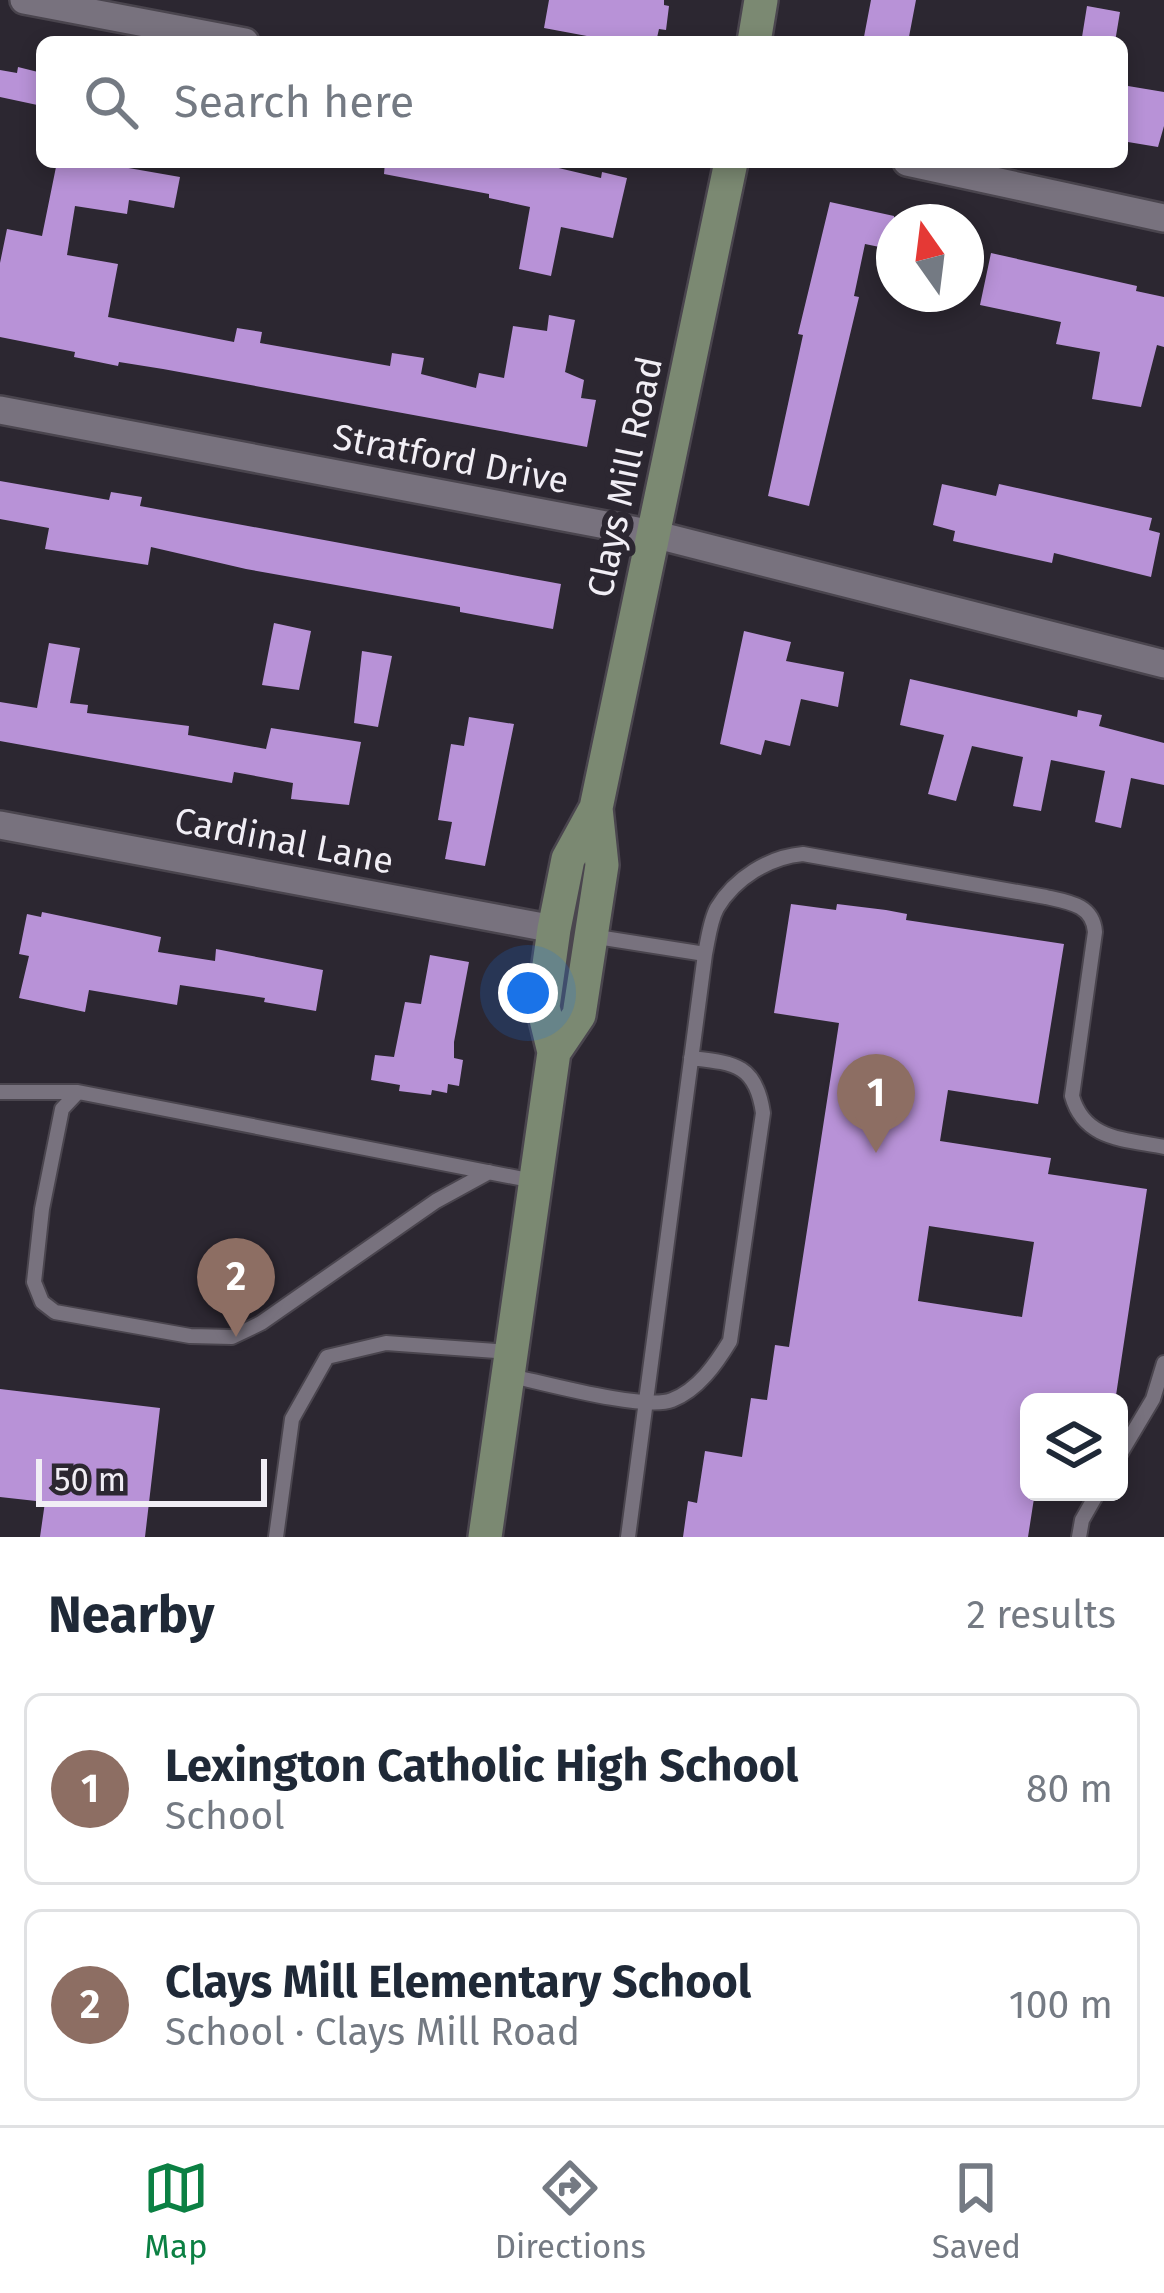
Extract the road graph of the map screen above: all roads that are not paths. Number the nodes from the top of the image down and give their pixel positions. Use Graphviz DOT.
graph roads {
  1 [pos="24,0"];
  2 [pos="761,0"];
  3 [pos="213,36"];
  4 [pos="755,36"];
  5 [pos="730,168"];
  6 [pos="935,168"];
  7 [pos="1164,218"];
  8 [pos="0,410"];
  9 [pos="653,534"];
  10 [pos="1164,664"];
  11 [pos="596,808"];
  12 [pos="0,824"];
  13 [pos="554,929"];
  14 [pos="591,936"];
  15 [pos="705,954"];
  16 [pos="554,1052"];
  17 [pos="691,1058"];
  18 [pos="0,1092"];
  19 [pos="78,1092"];
  20 [pos="1164,1148"];
  21 [pos="489,1172"];
  22 [pos="534,1181"];
  23 [pos="508,1363"];
  24 [pos="1164,1363"];
  25 [pos="647,1403"];
  26 [pos="1128,1441"];
  27 [pos="1093,1501"];
  28 [pos="276,1537"];
  29 [pos="484,1537"];
  30 [pos="628,1537"];
  31 [pos="1079,1537"];
  1 -- 3 [label="street"];
  2 -- 4 [label="main road"];
  5 -- 9 [label="main road, Clays Mill Road"];
  6 -- 7 [label="street"];
  8 -- 9 [label="street, Stratford Drive"];
  9 -- 10 [label="street, Stratford Drive"];
  9 -- 11 [label="main road, Clays Mill Road"];
  11 -- 13 [label="main road, Clays Mill Road"];
  11 -- 14 [label="main road, Clays Mill Road"];
  12 -- 13 [label="street, Cardinal Lane"];
  13 -- 16 [label="main road, Clays Mill Road"];
  14 -- 15 [label="lane"];
  14 -- 16 [label="main road, Clays Mill Road"];
  15 -- 17 [label="lane"];
  15 -- 20 [label="lane"];
  16 -- 22 [label="main road, Clays Mill Road"];
  17 -- 25 [label="lane"];
  17 -- 25 [label="lane"];
  18 -- 19 [label="lane"];
  19 -- 21 [label="lane"];
  19 -- 21 [label="lane"];
  21 -- 22 [label="lane"];
  22 -- 23 [label="main road, Clays Mill Road"];
  23 -- 25 [label="lane"];
  23 -- 28 [label="lane"];
  23 -- 29 [label="main road, Clays Mill Road"];
  24 -- 26 [label="lane"];
  25 -- 30 [label="lane"];
  27 -- 31 [label="lane"];
}
